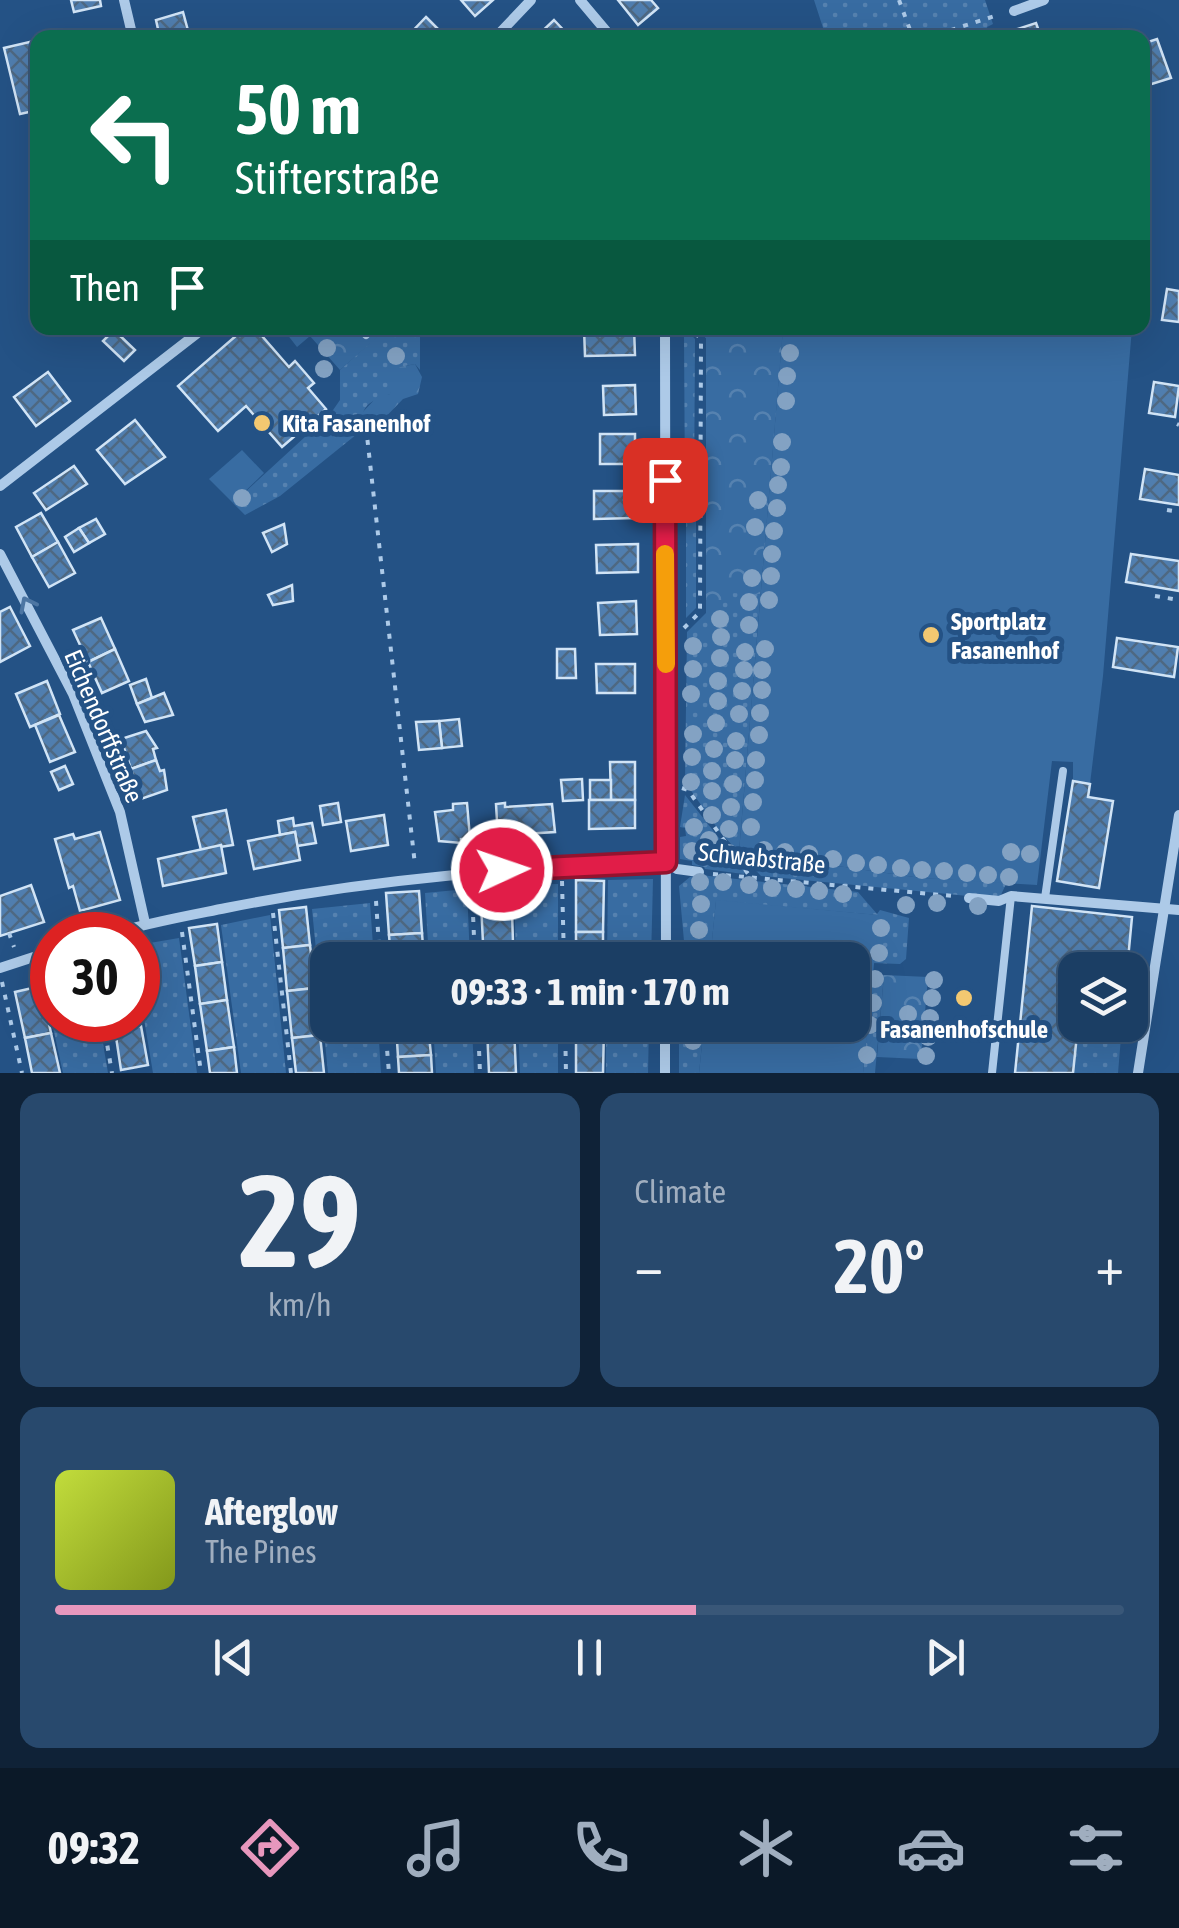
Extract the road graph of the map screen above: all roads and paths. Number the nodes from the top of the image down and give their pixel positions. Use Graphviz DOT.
graph roads {
  1 [pos="124,0"];
  2 [pos="531,0"];
  3 [pos="580,0"];
  4 [pos="899,0"];
  5 [pos="1044,0"];
  6 [pos="1014,11"];
  7 [pos="131,30"];
  8 [pos="503,30"];
  9 [pos="605,30"];
  10 [pos="910,30"];
  11 [pos="952,30"];
  12 [pos="195,335"];
  13 [pos="665,335"];
  14 [pos="696,335"];
  15 [pos="366,427"];
  16 [pos="0,486"];
  17 [pos="1167,510"];
  18 [pos="1179,512"];
  19 [pos="0,554"];
  20 [pos="1154,596"];
  21 [pos="1179,600"];
  22 [pos="684,628"];
  23 [pos="1063,771"];
  24 [pos="682,788"];
  25 [pos="1179,815"];
  26 [pos="666,862"];
  27 [pos="562,866"];
  28 [pos="472,871"];
  29 [pos="699,872"];
  30 [pos="416,877"];
  31 [pos="751,878"];
  32 [pos="374,881"];
  33 [pos="1011,896"];
  34 [pos="970,898"];
  35 [pos="1044,898"];
  36 [pos="272,899"];
  37 [pos="1164,908"];
  38 [pos="1179,910"];
  39 [pos="143,912"];
  40 [pos="180,917"];
  41 [pos="160,920"];
  42 [pos="379,942"];
  43 [pos="474,942"];
  44 [pos="564,942"];
  45 [pos="666,942"];
  46 [pos="30,960"];
  47 [pos="0,970"];
  48 [pos="107,1042"];
  49 [pos="386,1042"];
  50 [pos="479,1042"];
  51 [pos="565,1042"];
  52 [pos="665,1042"];
  53 [pos="22,1073"];
  54 [pos="112,1073"];
  55 [pos="202,1073"];
  56 [pos="291,1073"];
  57 [pos="389,1073"];
  58 [pos="480,1073"];
  59 [pos="566,1073"];
  60 [pos="665,1073"];
  61 [pos="992,1073"];
  62 [pos="1138,1073"];
  1 -- 7 [label="street"];
  2 -- 8 [label="street"];
  3 -- 9 [label="street"];
  4 -- 10 [label="path"];
  5 -- 6 [label="street"];
  6 -- 11 [label="path"];
  12 -- 16 [label="street"];
  13 -- 26 [label="street"];
  14 -- 22 [label="path"];
  15 -- 30 [label="path"];
  17 -- 18 [label="path"];
  39 -- 19 [label="street, Eichendorffstraße, one-way"];
  20 -- 21 [label="path"];
  23 -- 35 [label="lane"];
  24 -- 31 [label="path"];
  25 -- 37 [label="street"];
  26 -- 27 [label="street, Schwabstraße"];
  26 -- 29 [label="street, Schwabstraße"];
  26 -- 45 [label="street"];
  27 -- 28 [label="street, Schwabstraße"];
  27 -- 44 [label="path"];
  28 -- 30 [label="street, Schwabstraße"];
  28 -- 43 [label="path"];
  29 -- 31 [label="path, Schwabstraße"];
  30 -- 32 [label="street, Schwabstraße"];
  31 -- 34 [label="path, Schwabstraße"];
  32 -- 36 [label="street, Schwabstraße"];
  32 -- 42 [label="path"];
  33 -- 34 [label="street"];
  33 -- 35 [label="street"];
  33 -- 61 [label="lane"];
  35 -- 37 [label="street"];
  36 -- 40 [label="street, Schwabstraße"];
  36 -- 56 [label="path"];
  37 -- 38 [label="street"];
  37 -- 62 [label="street"];
  40 -- 41 [label="street, Schwabstraße"];
  40 -- 55 [label="path"];
  46 -- 47 [label="street"];
  47 -- 53 [label="path"];
  48 -- 54 [label="path"];
  49 -- 57 [label="path"];
  50 -- 58 [label="path"];
  51 -- 59 [label="path"];
  52 -- 60 [label="street"];
}
